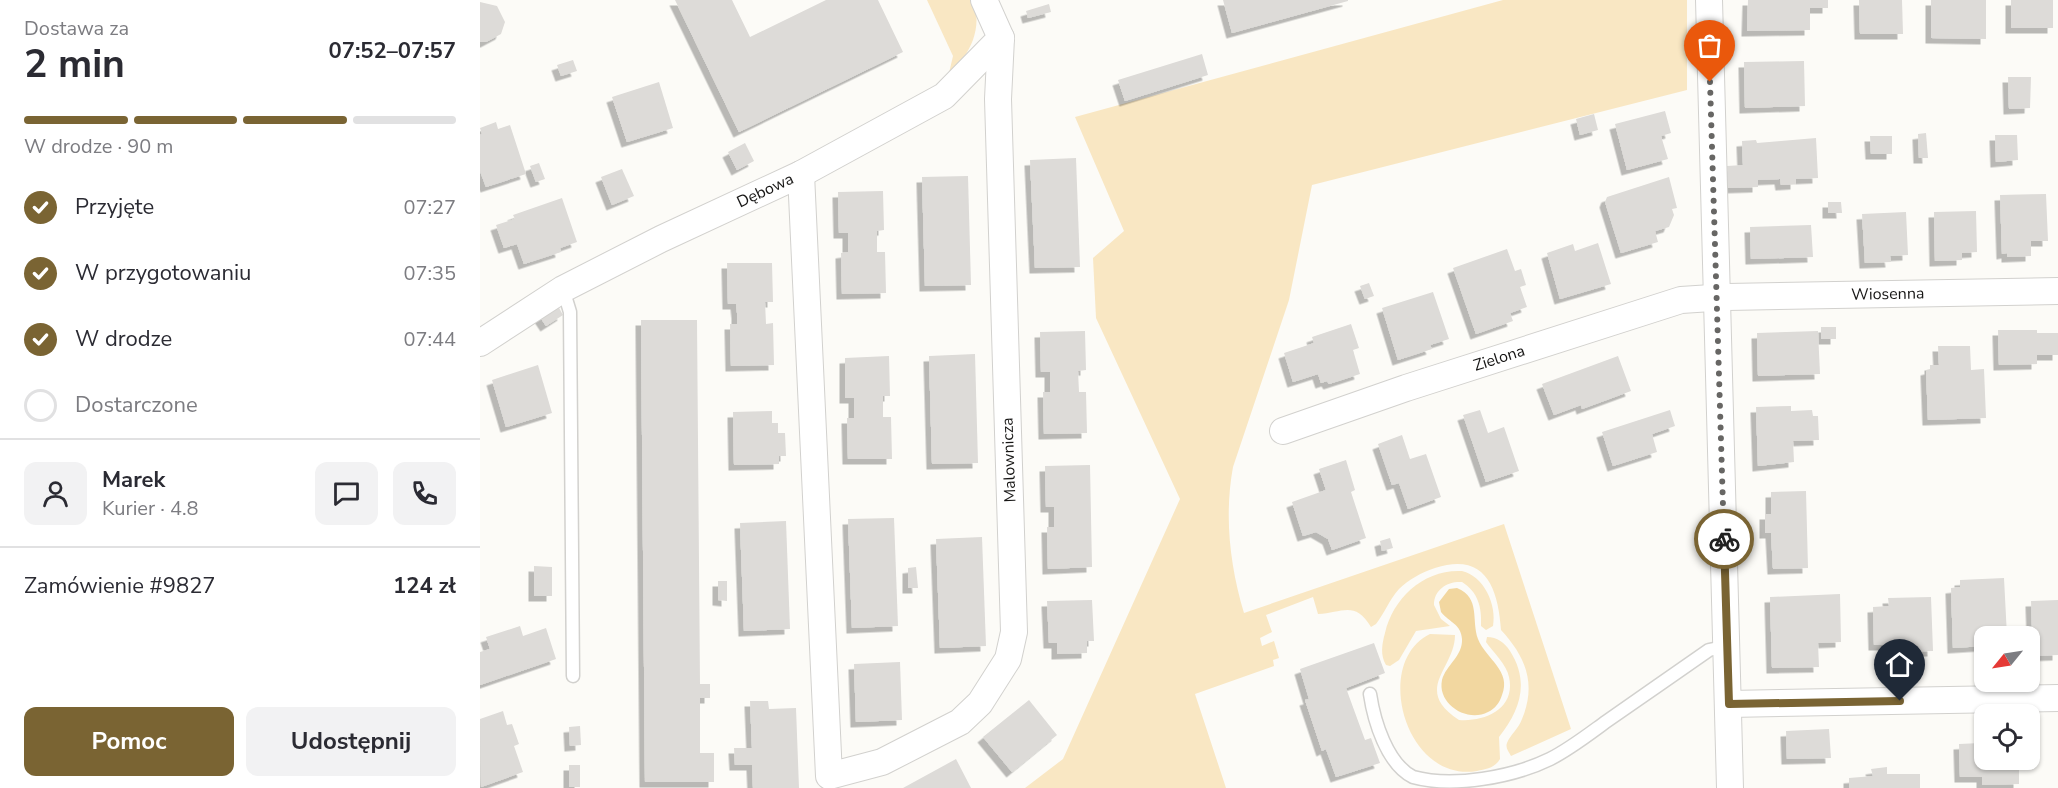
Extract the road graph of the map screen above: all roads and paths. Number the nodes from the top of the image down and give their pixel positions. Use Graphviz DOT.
graph roads {
  1 [pos="984,0"];
  2 [pos="1709,0"];
  3 [pos="1000,38"];
  4 [pos="801,174"];
  5 [pos="563,289"];
  6 [pos="2058,291"];
  7 [pos="1717,297"];
  8 [pos="480,343"];
  9 [pos="1283,430"];
  10 [pos="1728,646"];
  11 [pos="573,676"];
  12 [pos="1370,694"];
  13 [pos="2058,698"];
  14 [pos="1729,704"];
  15 [pos="830,782"];
  16 [pos="1730,788"];
  1 -- 3 [label="street"];
  2 -- 7 [label="street"];
  3 -- 4 [label="street, Dębowa"];
  3 -- 15 [label="street, Malownicza"];
  4 -- 5 [label="street, Dębowa"];
  4 -- 15 [label="street, Malownicza"];
  5 -- 8 [label="street, Dębowa"];
  5 -- 11 [label="lane"];
  6 -- 7 [label="street, Wiosenna"];
  7 -- 9 [label="street, Zielona"];
  7 -- 10 [label="street"];
  10 -- 12 [label="lane"];
  10 -- 14 [label="street"];
  13 -- 14 [label="street"];
  14 -- 16 [label="street"];
}
